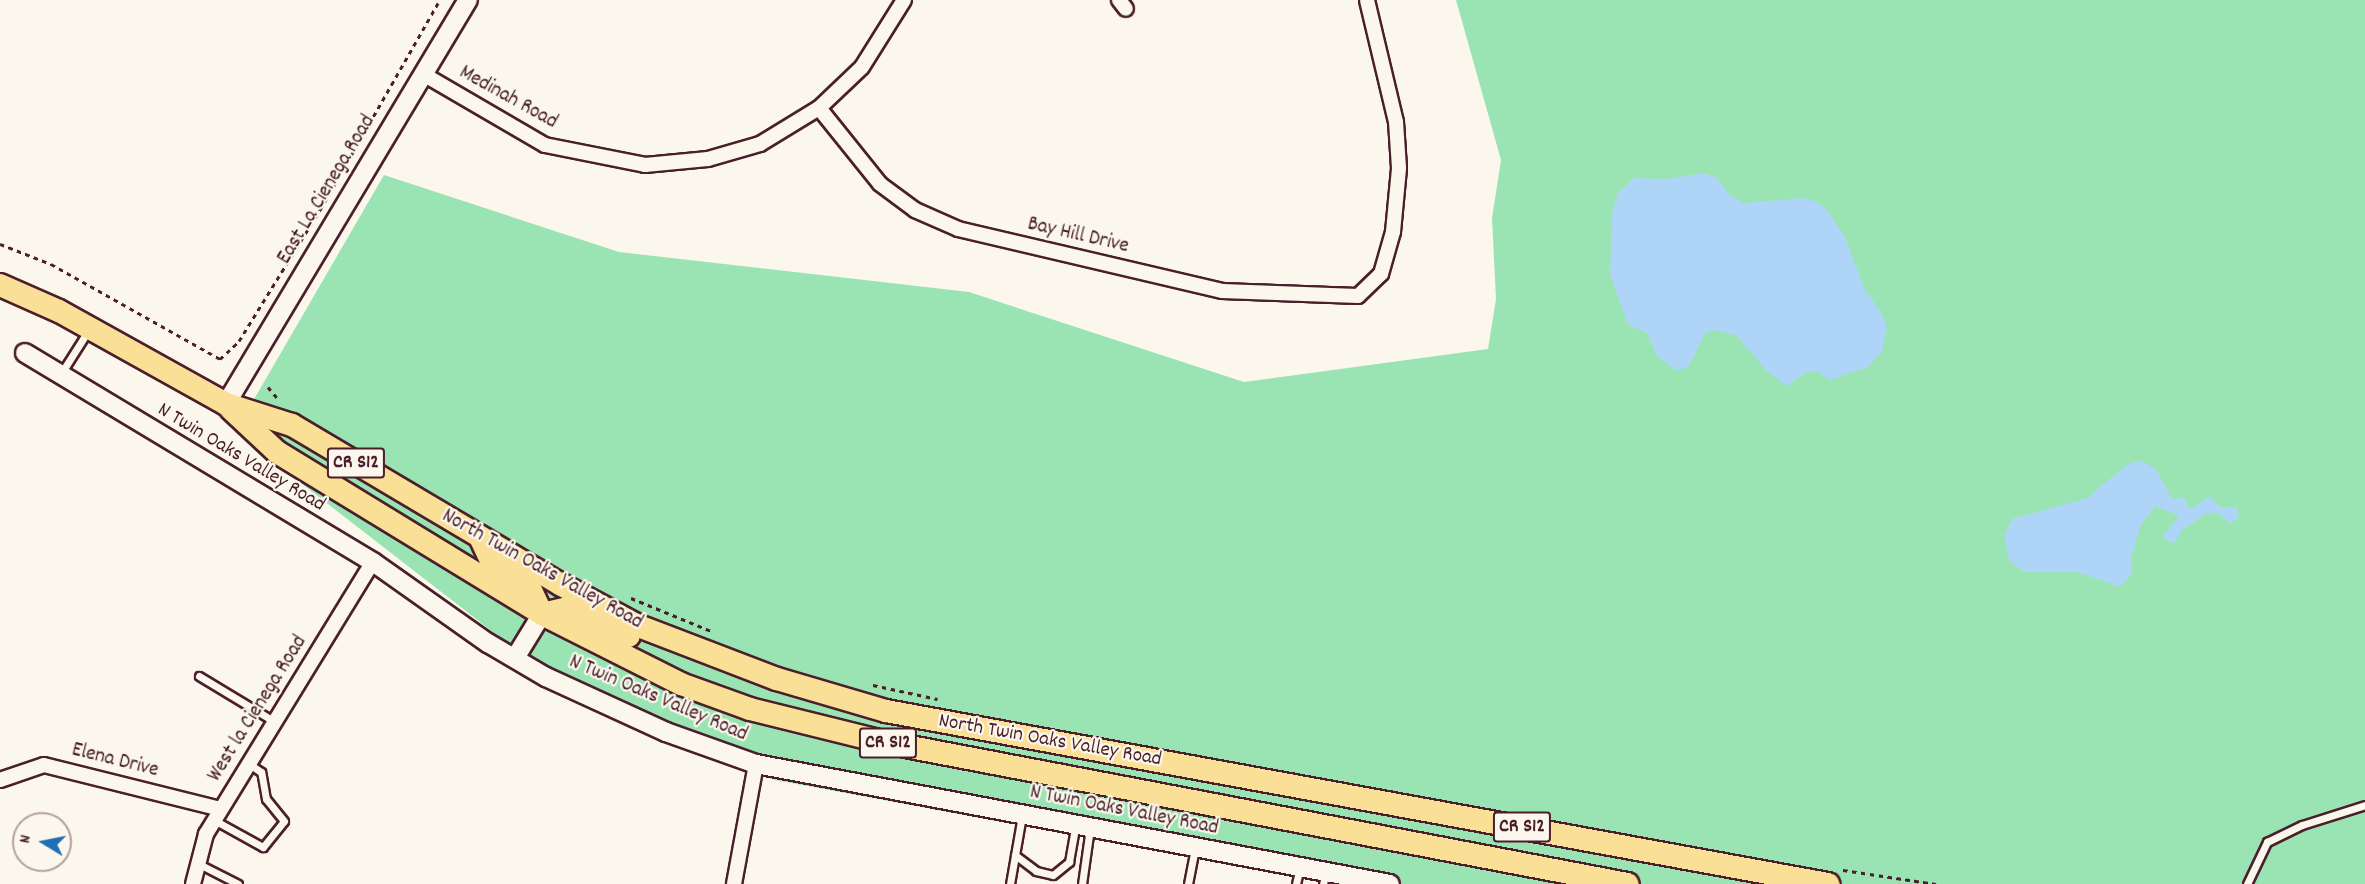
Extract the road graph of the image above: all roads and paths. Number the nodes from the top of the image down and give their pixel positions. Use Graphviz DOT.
graph roads {
  1 [pos="440,0"];
  2 [pos="468,0"];
  3 [pos="904,0"];
  4 [pos="1366,0"];
  5 [pos="423,74"];
  6 [pos="819,108"];
  7 [pos="0,244"];
  8 [pos="0,285"];
  9 [pos="90,328"];
  10 [pos="25,353"];
  11 [pos="60,374"];
  12 [pos="268,387"];
  13 [pos="226,404"];
  14 [pos="288,404"];
  15 [pos="480,537"];
  16 [pos="373,562"];
  17 [pos="621,594"];
  18 [pos="542,614"];
  19 [pos="714,632"];
  20 [pos="681,643"];
  21 [pos="515,658"];
  22 [pos="200,676"];
  23 [pos="871,684"];
  24 [pos="939,699"];
  25 [pos="275,722"];
  26 [pos="249,764"];
  27 [pos="756,765"];
  28 [pos="0,780"];
  29 [pos="2365,805"];
  30 [pos="218,814"];
  31 [pos="1022,815"];
  32 [pos="1083,827"];
  33 [pos="1195,848"];
  34 [pos="1015,855"];
  35 [pos="197,863"];
  36 [pos="1298,876"];
  37 [pos="1831,876"];
  38 [pos="1324,878"];
  39 [pos="193,884"];
  40 [pos="238,884"];
  41 [pos="734,884"];
  42 [pos="1010,884"];
  43 [pos="1082,884"];
  44 [pos="1188,884"];
  45 [pos="1386,884"];
  46 [pos="1627,884"];
  47 [pos="1936,884"];
  48 [pos="2247,884"];
  1 -- 7 [label="path"];
  2 -- 5 [label="street, East La Cienega Road"];
  3 -- 6 [label="street, Medinah Road"];
  4 -- 6 [label="street, Bay Hill Drive"];
  5 -- 6 [label="street, Medinah Road"];
  5 -- 13 [label="street, East La Cienega Road"];
  8 -- 9 [label="main road, North Twin Oaks Valley Road / CR S12"];
  9 -- 11 [label="lane"];
  9 -- 13 [label="main road, North Twin Oaks Valley Road / CR S12"];
  10 -- 11 [label="street, N Twin Oaks Valley Road"];
  11 -- 16 [label="street, N Twin Oaks Valley Road"];
  12 -- 14 [label="path"];
  13 -- 15 [label="main road, North Twin Oaks Valley Road / CR S12"];
  13 -- 18 [label="main road, North Twin Oaks Valley Road / CR S12"];
  15 -- 18 [label="main road"];
  15 -- 20 [label="main road, North Twin Oaks Valley Road / CR S12"];
  16 -- 21 [label="street, N Twin Oaks Valley Road"];
  16 -- 25 [label="street, West la Cienega Road"];
  17 -- 19 [label="path"];
  18 -- 20 [label="main road"];
  18 -- 21 [label="street"];
  18 -- 46 [label="main road, North Twin Oaks Valley Road / CR S12"];
  20 -- 37 [label="main road, North Twin Oaks Valley Road / CR S12"];
  21 -- 27 [label="street, N Twin Oaks Valley Road"];
  22 -- 25 [label="lane"];
  23 -- 24 [label="path"];
  25 -- 26 [label="street, West la Cienega Road"];
  26 -- 30 [label="street, West la Cienega Road"];
  26 -- 30 [label="lane"];
  27 -- 31 [label="street, N Twin Oaks Valley Road"];
  27 -- 41 [label="street"];
  28 -- 30 [label="street, Elena Drive"];
  29 -- 48 [label="lane"];
  30 -- 35 [label="street, West la Cienega Road"];
  31 -- 32 [label="street, N Twin Oaks Valley Road"];
  31 -- 34 [label="lane"];
  32 -- 33 [label="street, N Twin Oaks Valley Road"];
  32 -- 34 [label="lane"];
  32 -- 43 [label="lane"];
  33 -- 36 [label="street, N Twin Oaks Valley Road"];
  33 -- 44 [label="lane"];
  34 -- 42 [label="lane"];
  35 -- 39 [label="street, West la Cienega Road"];
  35 -- 40 [label="lane"];
  36 -- 38 [label="street, N Twin Oaks Valley Road"];
  37 -- 47 [label="path"];
  38 -- 45 [label="street, N Twin Oaks Valley Road"];
}
